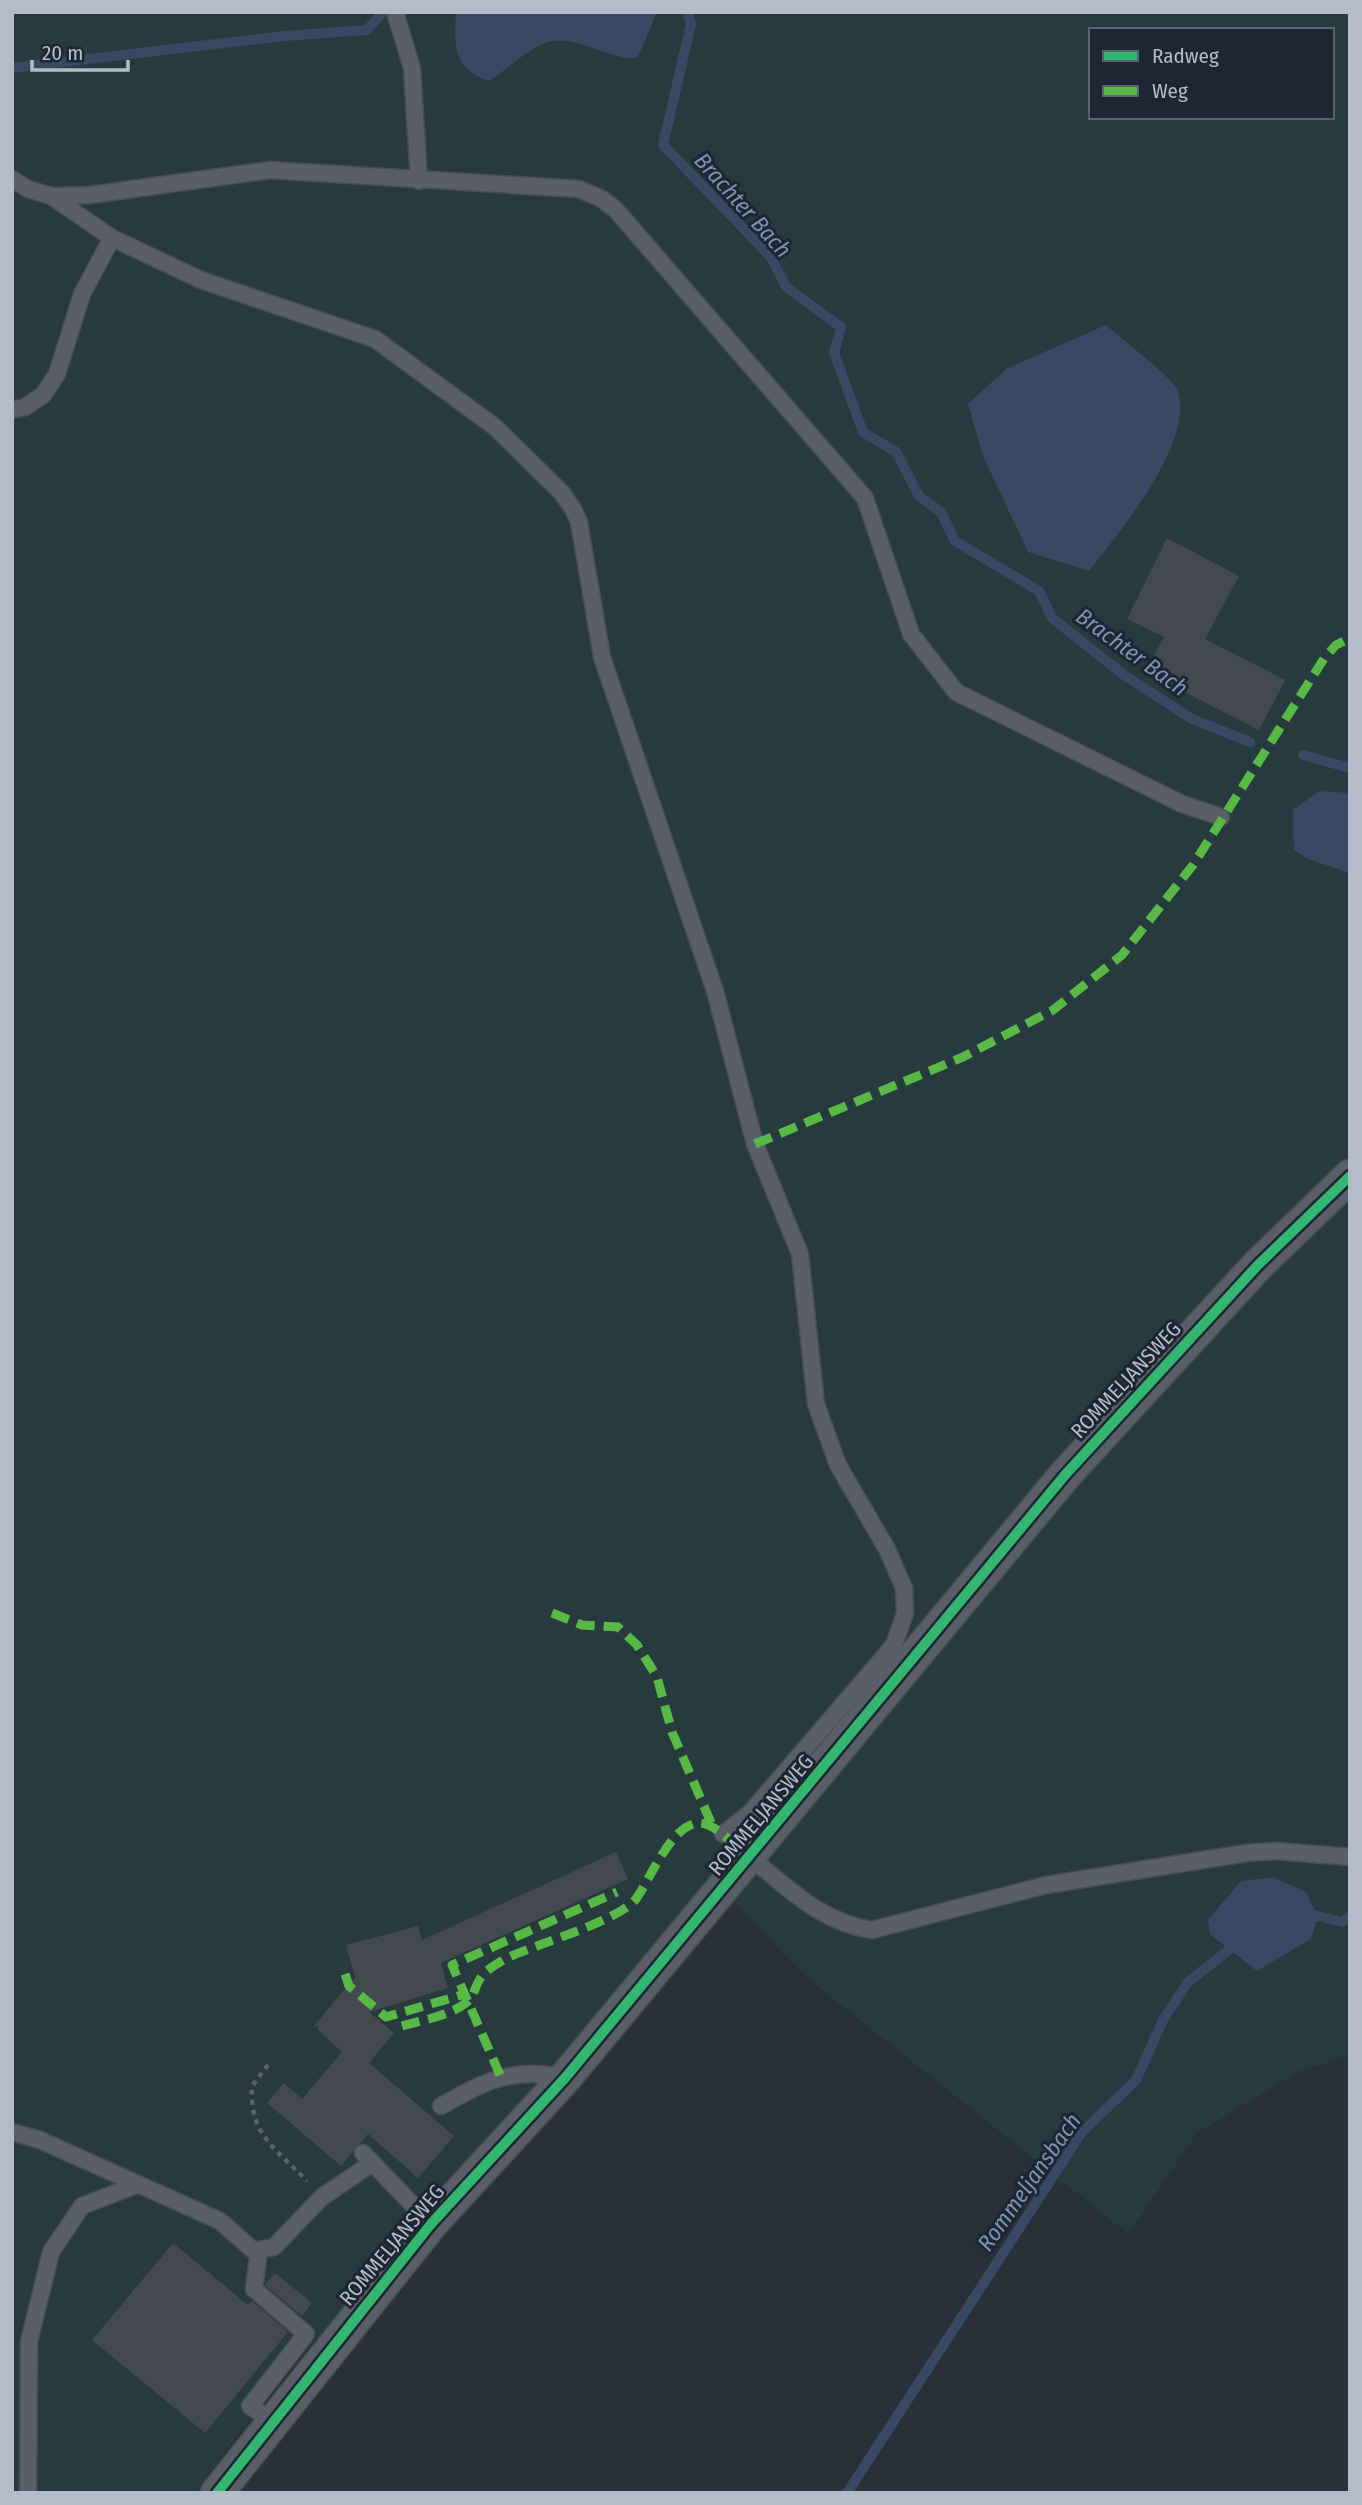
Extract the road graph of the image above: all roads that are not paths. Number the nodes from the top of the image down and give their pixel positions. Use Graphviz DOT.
graph roads {
  1 [pos="395,12"];
  2 [pos="12,179"];
  3 [pos="419,181"];
  4 [pos="51,195"];
  5 [pos="112,238"];
  6 [pos="12,410"];
  7 [pos="1221,817"];
  8 [pos="1350,1175"];
  9 [pos="723,1834"];
  10 [pos="1350,1857"];
  11 [pos="751,1858"];
  12 [pos="565,2078"];
  13 [pos="441,2106"];
  14 [pos="12,2132"];
  15 [pos="136,2185"];
  16 [pos="431,2224"];
  17 [pos="259,2250"];
  18 [pos="274,2422"];
  19 [pos="20,2435"];
  20 [pos="28,2493"];
  21 [pos="218,2493"];
  1 -- 3 [label="lane"];
  2 -- 4 [label="lane"];
  3 -- 4 [label="lane"];
  3 -- 7 [label="lane"];
  4 -- 5 [label="lane"];
  5 -- 6 [label="lane"];
  5 -- 9 [label="lane"];
  8 -- 11 [label="street, ROMMELJANSWEG"];
  10 -- 11 [label="lane"];
  11 -- 12 [label="street, ROMMELJANSWEG"];
  12 -- 13 [label="lane"];
  12 -- 16 [label="street, ROMMELJANSWEG"];
  14 -- 15 [label="lane"];
  15 -- 17 [label="lane"];
  15 -- 19 [label="lane"];
  16 -- 17 [label="lane"];
  16 -- 18 [label="street, ROMMELJANSWEG"];
  17 -- 18 [label="lane"];
  18 -- 21 [label="street, ROMMELJANSWEG"];
  19 -- 20 [label="lane"];
}
